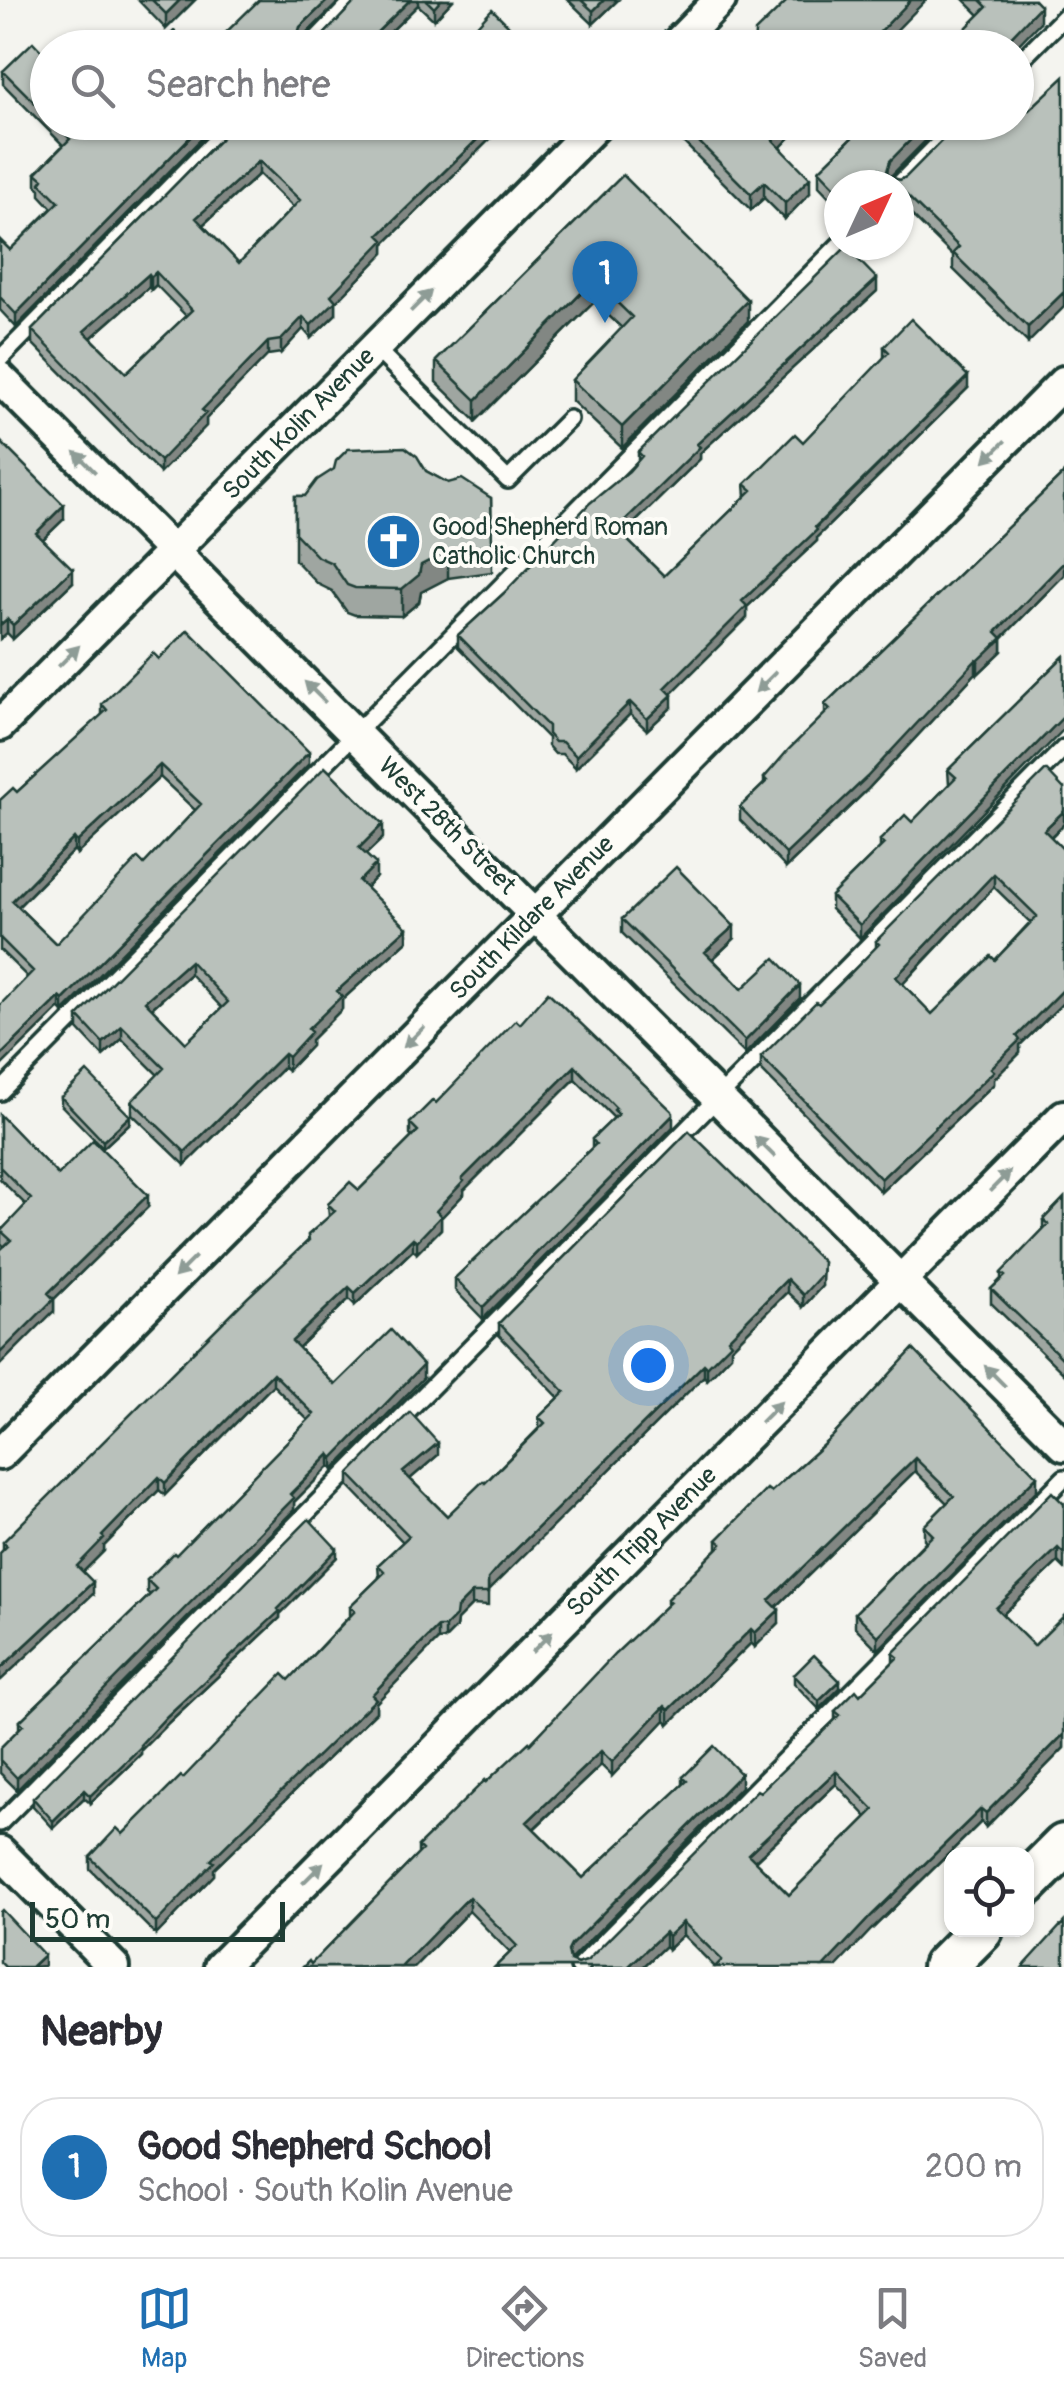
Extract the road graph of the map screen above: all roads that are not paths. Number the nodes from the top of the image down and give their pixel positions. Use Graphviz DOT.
graph roads {
  1 [pos="354,0"];
  2 [pos="720,0"];
  3 [pos="1064,17"];
  4 [pos="325,30"];
  5 [pos="691,30"];
  6 [pos="1034,47"];
  7 [pos="216,140"];
  8 [pos="580,140"];
  9 [pos="942,140"];
  10 [pos="913,170"];
  11 [pos="824,260"];
  12 [pos="375,348"];
  13 [pos="0,359"];
  14 [pos="0,378"];
  15 [pos="1064,382"];
  16 [pos="569,419"];
  17 [pos="173,551"];
  18 [pos="0,726"];
  19 [pos="356,733"];
  20 [pos="1064,748"];
  21 [pos="535,915"];
  22 [pos="0,1092"];
  23 [pos="716,1098"];
  24 [pos="1064,1116"];
  25 [pos="900,1281"];
  26 [pos="1064,1446"];
  27 [pos="0,1454"];
  28 [pos="1064,1478"];
  29 [pos="0,1823"];
  30 [pos="1064,1846"];
  31 [pos="0,1852"];
  32 [pos="1034,1876"];
  33 [pos="974,1937"];
  34 [pos="114,1967"];
  35 [pos="220,1967"];
  36 [pos="579,1967"];
  37 [pos="944,1967"];
  1 -- 4 [label="lane"];
  2 -- 5 [label="street"];
  3 -- 6 [label="lane"];
  7 -- 13 [label="lane"];
  12 -- 8 [label="street, South Kolin Avenue, one-way"];
  9 -- 10 [label="lane"];
  11 -- 19 [label="lane"];
  12 -- 16 [label="lane"];
  12 -- 17 [label="street, South Kolin Avenue"];
  17 -- 14 [label="street, West 28th Street, one-way"];
  15 -- 21 [label="street, South Kildare Avenue, one-way"];
  18 -- 17 [label="street, South Kolin Avenue, one-way"];
  19 -- 17 [label="street, West 28th Street, one-way"];
  19 -- 21 [label="street, West 28th Street"];
  19 -- 22 [label="lane"];
  20 -- 23 [label="lane"];
  21 -- 23 [label="street, West 28th Street"];
  21 -- 27 [label="street, South Kildare Avenue, one-way"];
  25 -- 23 [label="street, West 28th Street, one-way"];
  23 -- 29 [label="lane"];
  25 -- 24 [label="street, South Tripp Avenue, one-way"];
  26 -- 25 [label="street, West 28th Street, one-way"];
  35 -- 25 [label="street, South Tripp Avenue, one-way"];
  28 -- 36 [label="lane"];
  30 -- 32 [label="street"];
  31 -- 34 [label="street"];
  33 -- 37 [label="street"];
}
